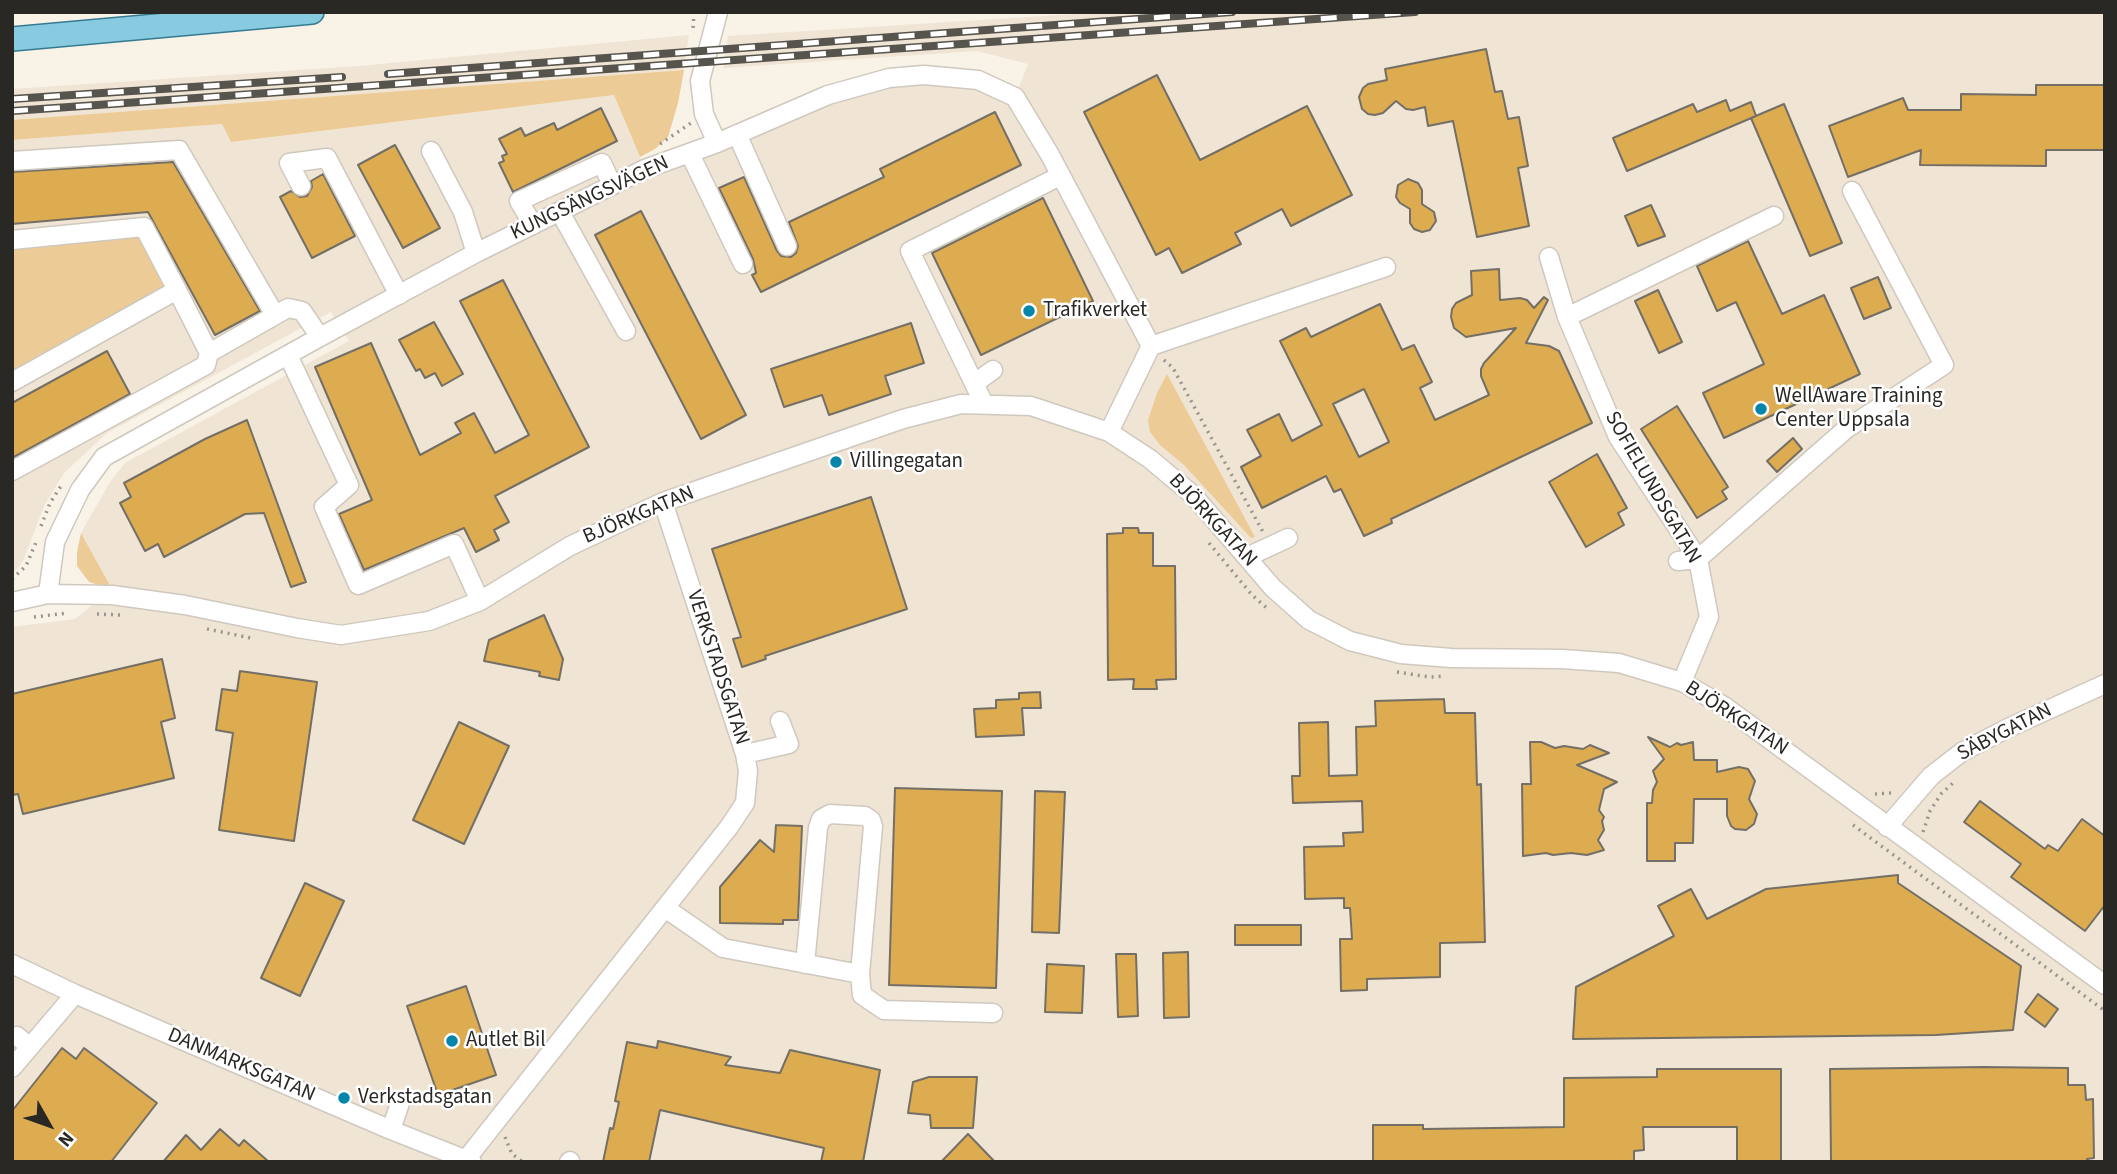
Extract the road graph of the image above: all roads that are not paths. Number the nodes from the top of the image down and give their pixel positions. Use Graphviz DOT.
graph roads {
  1 [pos="312,12"];
  2 [pos="718,12"];
  3 [pos="12,39"];
  4 [pos="737,134"];
  5 [pos="717,143"];
  6 [pos="430,151"];
  7 [pos="690,153"];
  8 [pos="12,161"];
  9 [pos="1060,176"];
  10 [pos="612,185"];
  11 [pos="301,186"];
  12 [pos="1852,191"];
  13 [pos="560,212"];
  14 [pos="1774,216"];
  15 [pos="533,225"];
  16 [pos="12,240"];
  17 [pos="787,246"];
  18 [pos="476,253"];
  19 [pos="1549,257"];
  20 [pos="743,264"];
  21 [pos="1387,267"];
  22 [pos="177,290"];
  23 [pos="399,295"];
  24 [pos="275,315"];
  25 [pos="1567,317"];
  26 [pos="626,331"];
  27 [pos="320,337"];
  28 [pos="1151,346"];
  29 [pos="209,353"];
  30 [pos="288,355"];
  31 [pos="993,370"];
  32 [pos="12,382"];
  33 [pos="975,383"];
  34 [pos="984,404"];
  35 [pos="1109,432"];
  36 [pos="12,471"];
  37 [pos="663,502"];
  38 [pos="1288,538"];
  39 [pos="1247,557"];
  40 [pos="1698,559"];
  41 [pos="1678,561"];
  42 [pos="48,594"];
  43 [pos="480,601"];
  44 [pos="12,602"];
  45 [pos="1682,682"];
  46 [pos="2105,684"];
  47 [pos="780,721"];
  48 [pos="745,754"];
  49 [pos="1887,827"];
  50 [pos="665,908"];
  51 [pos="12,964"];
  52 [pos="805,964"];
  53 [pos="860,974"];
  54 [pos="2105,985"];
  55 [pos="75,994"];
  56 [pos="993,1013"];
  57 [pos="12,1068"];
  58 [pos="400,1103"];
  59 [pos="391,1130"];
  60 [pos="467,1161"];
  1 -- 3 [label="main road"];
  2 -- 5 [label="street"];
  4 -- 5 [label="street, KUNGSÄNGSVÄGEN"];
  4 -- 9 [label="street, KUNGSÄNGSVÄGEN"];
  4 -- 17 [label="street"];
  5 -- 7 [label="street, KUNGSÄNGSVÄGEN"];
  6 -- 18 [label="street"];
  7 -- 10 [label="street, KUNGSÄNGSVÄGEN"];
  7 -- 20 [label="street"];
  8 -- 24 [label="street"];
  9 -- 28 [label="street, KUNGSÄNGSVÄGEN"];
  9 -- 33 [label="street"];
  10 -- 13 [label="street, KUNGSÄNGSVÄGEN"];
  10 -- 15 [label="street"];
  11 -- 23 [label="street"];
  12 -- 40 [label="street"];
  13 -- 15 [label="street, KUNGSÄNGSVÄGEN"];
  13 -- 26 [label="street"];
  14 -- 25 [label="street"];
  15 -- 18 [label="street, KUNGSÄNGSVÄGEN"];
  16 -- 22 [label="street"];
  18 -- 23 [label="street, KUNGSÄNGSVÄGEN"];
  19 -- 25 [label="street, SOFIELUNDSGATAN"];
  21 -- 28 [label="street"];
  22 -- 29 [label="street"];
  22 -- 32 [label="street"];
  23 -- 27 [label="street, KUNGSÄNGSVÄGEN"];
  24 -- 27 [label="street"];
  24 -- 29 [label="street"];
  25 -- 40 [label="street, SOFIELUNDSGATAN"];
  27 -- 30 [label="street, KUNGSÄNGSVÄGEN"];
  28 -- 35 [label="street"];
  29 -- 36 [label="street"];
  30 -- 42 [label="street, KUNGSÄNGSVÄGEN"];
  30 -- 43 [label="street"];
  31 -- 33 [label="street"];
  33 -- 34 [label="street"];
  34 -- 35 [label="street, BJÖRKGATAN"];
  34 -- 37 [label="street, BJÖRKGATAN"];
  35 -- 39 [label="street, BJÖRKGATAN"];
  37 -- 43 [label="street, BJÖRKGATAN"];
  37 -- 48 [label="street, VERKSTADSGATAN"];
  38 -- 39 [label="street"];
  39 -- 45 [label="street, BJÖRKGATAN"];
  40 -- 41 [label="street"];
  40 -- 45 [label="street, SOFIELUNDSGATAN"];
  42 -- 43 [label="street, BJÖRKGATAN"];
  42 -- 44 [label="street"];
  45 -- 49 [label="street, BJÖRKGATAN"];
  46 -- 49 [label="street, SÄBYGATAN"];
  47 -- 48 [label="street"];
  48 -- 50 [label="street, VERKSTADSGATAN"];
  49 -- 54 [label="street, BJÖRKGATAN"];
  50 -- 52 [label="street"];
  50 -- 60 [label="street, VERKSTADSGATAN"];
  51 -- 55 [label="street, DANMARKSGATAN"];
  52 -- 53 [label="street"];
  52 -- 53 [label="street"];
  53 -- 56 [label="street"];
  55 -- 57 [label="street"];
  55 -- 59 [label="street, DANMARKSGATAN"];
  58 -- 59 [label="street"];
  59 -- 60 [label="street, DANMARKSGATAN"];
}
